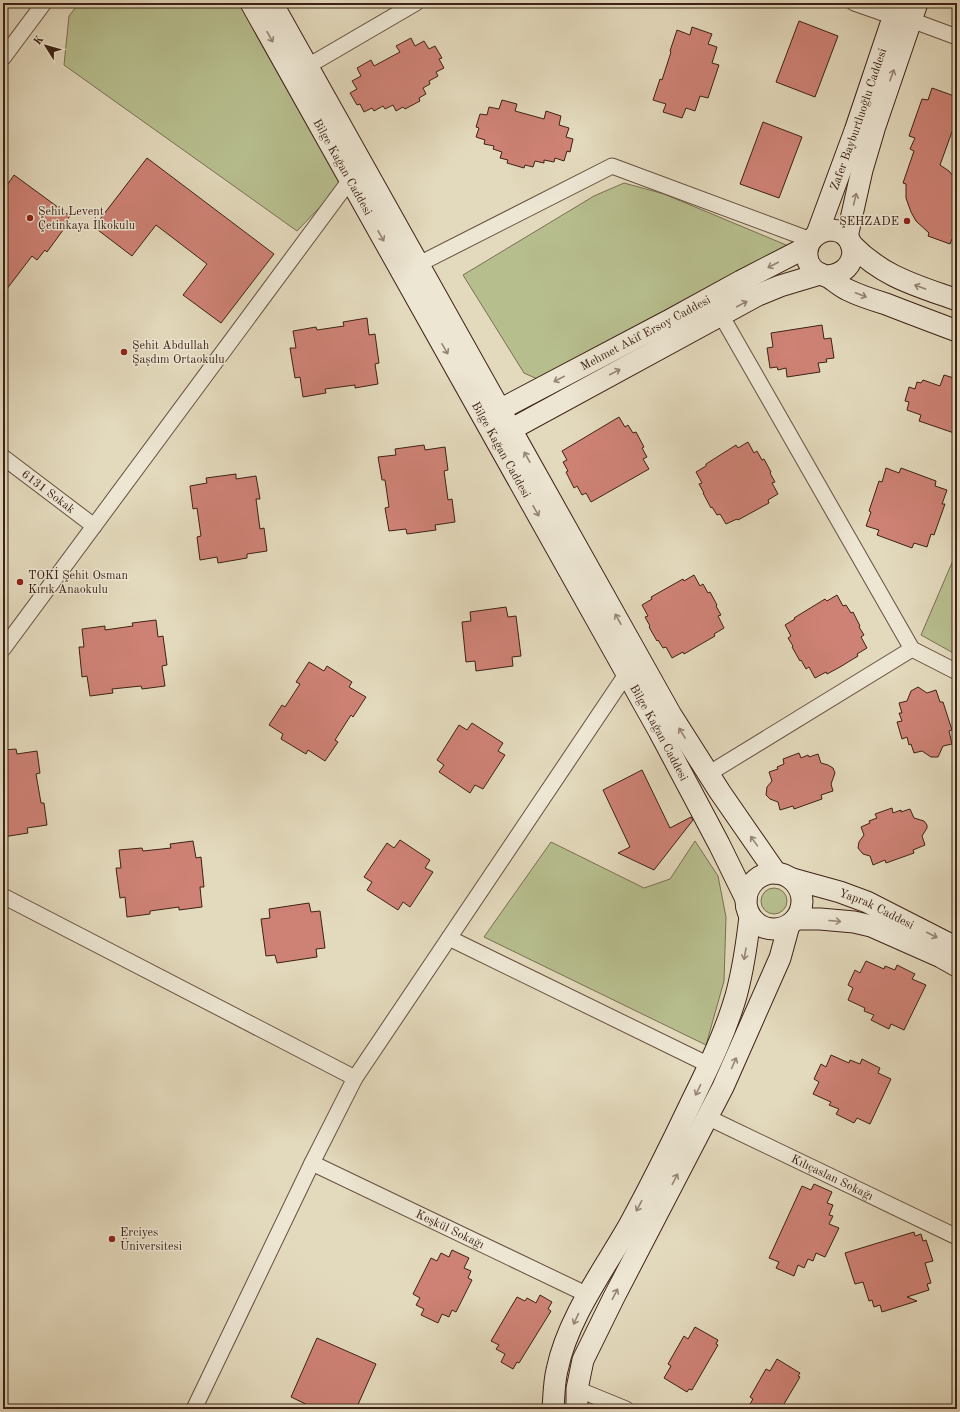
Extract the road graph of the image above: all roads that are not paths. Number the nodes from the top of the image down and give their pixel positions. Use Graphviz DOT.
graph roads {
  1 [pos="44,3"];
  2 [pos="251,3"];
  3 [pos="272,3"];
  4 [pos="416,3"];
  5 [pos="854,3"];
  6 [pos="905,11"];
  7 [pos="957,37"];
  8 [pos="3,58"];
  9 [pos="308,66"];
  10 [pos="350,180"];
  11 [pos="812,240"];
  12 [pos="849,240"];
  13 [pos="419,264"];
  14 [pos="823,275"];
  15 [pos="957,300"];
  16 [pos="721,315"];
  17 [pos="957,331"];
  18 [pos="492,414"];
  19 [pos="503,434"];
  20 [pos="3,457"];
  21 [pos="94,526"];
  22 [pos="3,649"];
  23 [pos="912,649"];
  24 [pos="957,672"];
  25 [pos="627,673"];
  26 [pos="708,774"];
  27 [pos="784,876"];
  28 [pos="3,896"];
  29 [pos="748,907"];
  30 [pos="792,922"];
  31 [pos="449,938"];
  32 [pos="957,948"];
  33 [pos="957,966"];
  34 [pos="709,1065"];
  35 [pos="355,1078"];
  36 [pos="707,1117"];
  37 [pos="312,1163"];
  38 [pos="957,1237"];
  39 [pos="588,1295"];
  40 [pos="577,1399"];
  41 [pos="194,1409"];
  42 [pos="553,1409"];
  43 [pos="626,1409"];
  1 -- 8 [label="street"];
  2 -- 10 [label="street, Bilge Kağan Caddesi, one-way"];
  3 -- 9 [label="street, Bilge Kağan Caddesi"];
  4 -- 9 [label="street"];
  5 -- 6 [label="street"];
  6 -- 7 [label="street"];
  6 -- 11 [label="street, Zafer Bayburtluoğlu Caddesi"];
  12 -- 6 [label="street, Zafer Bayburtluoğlu Caddesi, one-way"];
  9 -- 13 [label="street, Bilge Kağan Caddesi"];
  10 -- 18 [label="street, Bilge Kağan Caddesi, one-way"];
  10 -- 21 [label="street"];
  11 -- 12 [label="street"];
  11 -- 13 [label="street"];
  11 -- 14 [label="street"];
  11 -- 18 [label="street, Mehmet Akif Ersoy Caddesi, one-way"];
  12 -- 14 [label="street"];
  15 -- 12 [label="street, one-way"];
  13 -- 18 [label="street, Bilge Kağan Caddesi"];
  16 -- 14 [label="street, Mehmet Akif Ersoy Caddesi, one-way"];
  14 -- 17 [label="street, one-way"];
  19 -- 16 [label="street, Mehmet Akif Ersoy Caddesi, one-way"];
  16 -- 23 [label="street"];
  18 -- 19 [label="street, Bilge Kağan Caddesi"];
  19 -- 25 [label="street, Bilge Kağan Caddesi, one-way"];
  26 -- 19 [label="street, Bilge Kağan Caddesi, one-way"];
  20 -- 21 [label="street, 6131 Sokak"];
  21 -- 22 [label="street"];
  23 -- 24 [label="street"];
  23 -- 26 [label="street"];
  25 -- 29 [label="street, Bilge Kağan Caddesi"];
  25 -- 31 [label="street"];
  27 -- 26 [label="street, Bilge Kağan Caddesi, one-way"];
  27 -- 29 [label="street"];
  27 -- 30 [label="street"];
  27 -- 32 [label="street, Yaprak Caddesi, one-way"];
  28 -- 35 [label="street"];
  29 -- 30 [label="street"];
  29 -- 34 [label="street, one-way"];
  30 -- 33 [label="street, Yaprak Caddesi, one-way"];
  36 -- 30 [label="street, one-way"];
  31 -- 34 [label="street"];
  31 -- 35 [label="street"];
  34 -- 39 [label="street, one-way"];
  35 -- 37 [label="street"];
  36 -- 38 [label="street, Kılıçaslan Sokağı"];
  40 -- 36 [label="street, one-way"];
  37 -- 39 [label="street, Keşkül Sokağı"];
  37 -- 41 [label="street"];
  39 -- 42 [label="street, one-way"];
  40 -- 43 [label="street"];
}
